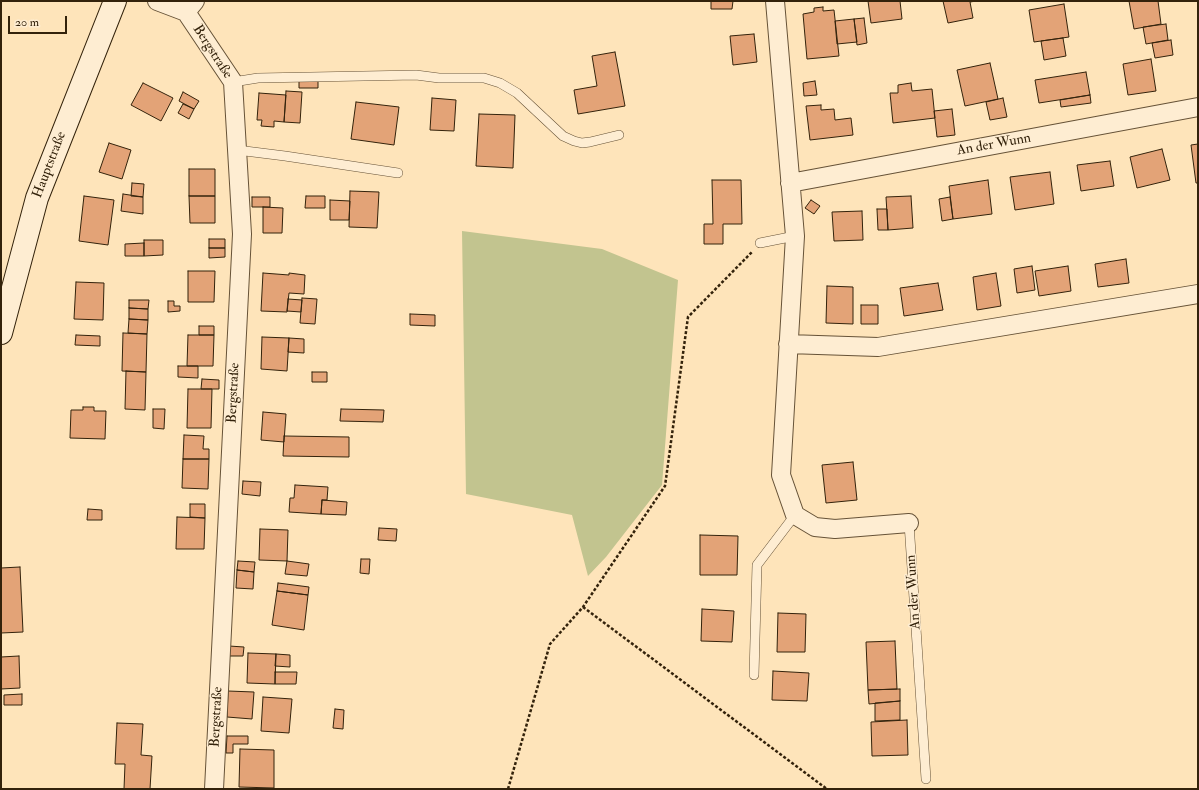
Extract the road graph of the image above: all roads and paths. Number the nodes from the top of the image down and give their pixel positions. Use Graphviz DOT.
graph roads {
  1 [pos="115,1"];
  2 [pos="157,1"];
  3 [pos="775,1"];
  4 [pos="191,6"];
  5 [pos="232,82"];
  6 [pos="1198,107"];
  7 [pos="619,135"];
  8 [pos="237,150"];
  9 [pos="398,173"];
  10 [pos="790,183"];
  11 [pos="795,236"];
  12 [pos="760,243"];
  13 [pos="1198,294"];
  14 [pos="1,333"];
  15 [pos="788,344"];
  16 [pos="795,515"];
  17 [pos="909,523"];
  18 [pos="583,607"];
  19 [pos="754,675"];
  20 [pos="926,779"];
  21 [pos="214,789"];
  22 [pos="508,789"];
  23 [pos="828,789"];
  1 -- 14 [label="main road, Hauptstraße"];
  2 -- 4 [label="street"];
  3 -- 10 [label="street"];
  4 -- 5 [label="street, Bergstraße"];
  5 -- 7 [label="lane"];
  5 -- 8 [label="street, Bergstraße"];
  6 -- 10 [label="street, An der Wunn"];
  8 -- 9 [label="lane"];
  8 -- 21 [label="street, Bergstraße"];
  10 -- 11 [label="street"];
  11 -- 12 [label="lane"];
  11 -- 15 [label="street"];
  12 -- 18 [label="path"];
  13 -- 15 [label="street"];
  15 -- 16 [label="street"];
  16 -- 17 [label="street, An der Wunn"];
  16 -- 19 [label="lane"];
  17 -- 20 [label="lane, An der Wunn"];
  18 -- 22 [label="path"];
  18 -- 23 [label="path"];
}
